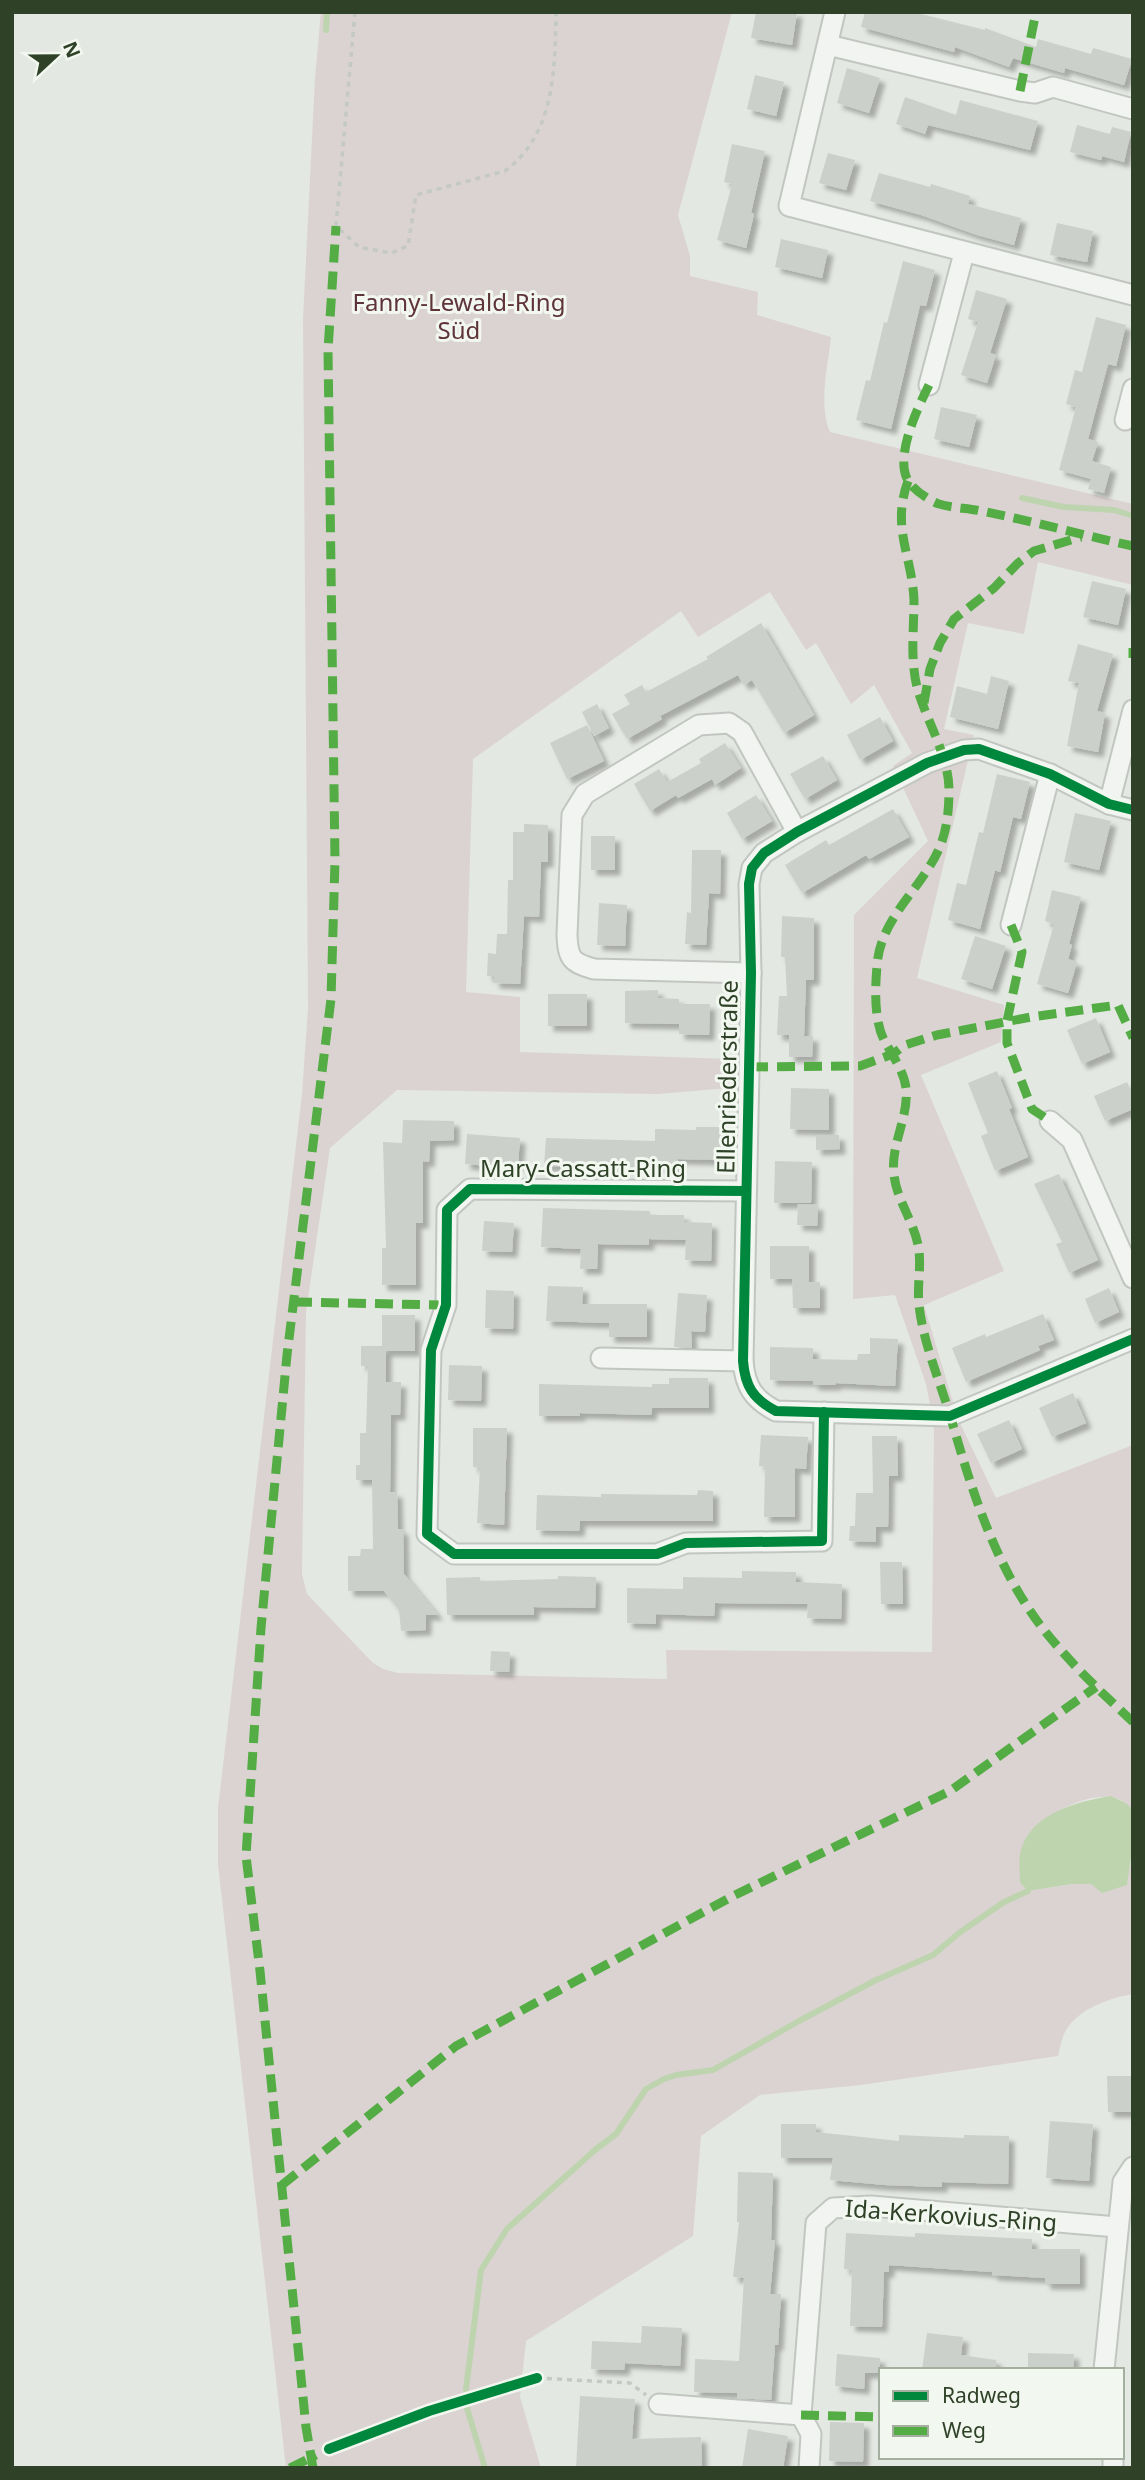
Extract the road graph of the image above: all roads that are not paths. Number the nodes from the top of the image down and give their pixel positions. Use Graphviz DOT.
graph roads {
  1 [pos="835,12"];
  2 [pos="828,45"];
  3 [pos="1133,109"];
  4 [pos="964,253"];
  5 [pos="1133,295"];
  6 [pos="929,385"];
  7 [pos="1133,389"];
  8 [pos="1125,420"];
  9 [pos="1133,710"];
  10 [pos="1050,774"];
  11 [pos="1108,804"];
  12 [pos="1133,810"];
  13 [pos="797,832"];
  14 [pos="1011,925"];
  15 [pos="751,973"];
  16 [pos="1050,1121"];
  17 [pos="746,1191"];
  18 [pos="1133,1278"];
  19 [pos="1133,1339"];
  20 [pos="601,1358"];
  21 [pos="743,1361"];
  22 [pos="824,1412"];
  23 [pos="1133,2167"];
  24 [pos="1116,2227"];
  25 [pos="1104,2368"];
  26 [pos="659,2404"];
  27 [pos="801,2416"];
  28 [pos="809,2468"];
  1 -- 2 [label="street"];
  2 -- 3 [label="street"];
  2 -- 4 [label="street"];
  4 -- 5 [label="street"];
  4 -- 6 [label="street"];
  7 -- 8 [label="street"];
  9 -- 11 [label="street"];
  10 -- 11 [label="street, Ellenriederstraße"];
  10 -- 13 [label="street, Ellenriederstraße"];
  10 -- 14 [label="street"];
  11 -- 12 [label="street, Ellenriederstraße"];
  13 -- 15 [label="street, Ellenriederstraße"];
  13 -- 15 [label="street"];
  15 -- 17 [label="street, Ellenriederstraße"];
  16 -- 18 [label="street"];
  17 -- 21 [label="street, Ellenriederstraße"];
  17 -- 22 [label="street, Mary-Cassatt-Ring"];
  19 -- 22 [label="street, Ellenriederstraße"];
  20 -- 21 [label="street"];
  21 -- 22 [label="street, Ellenriederstraße"];
  23 -- 24 [label="street"];
  24 -- 25 [label="street"];
  24 -- 27 [label="street, Ida-Kerkovius-Ring"];
  26 -- 27 [label="street"];
  27 -- 28 [label="street, Ida-Kerkovius-Ring"];
}
